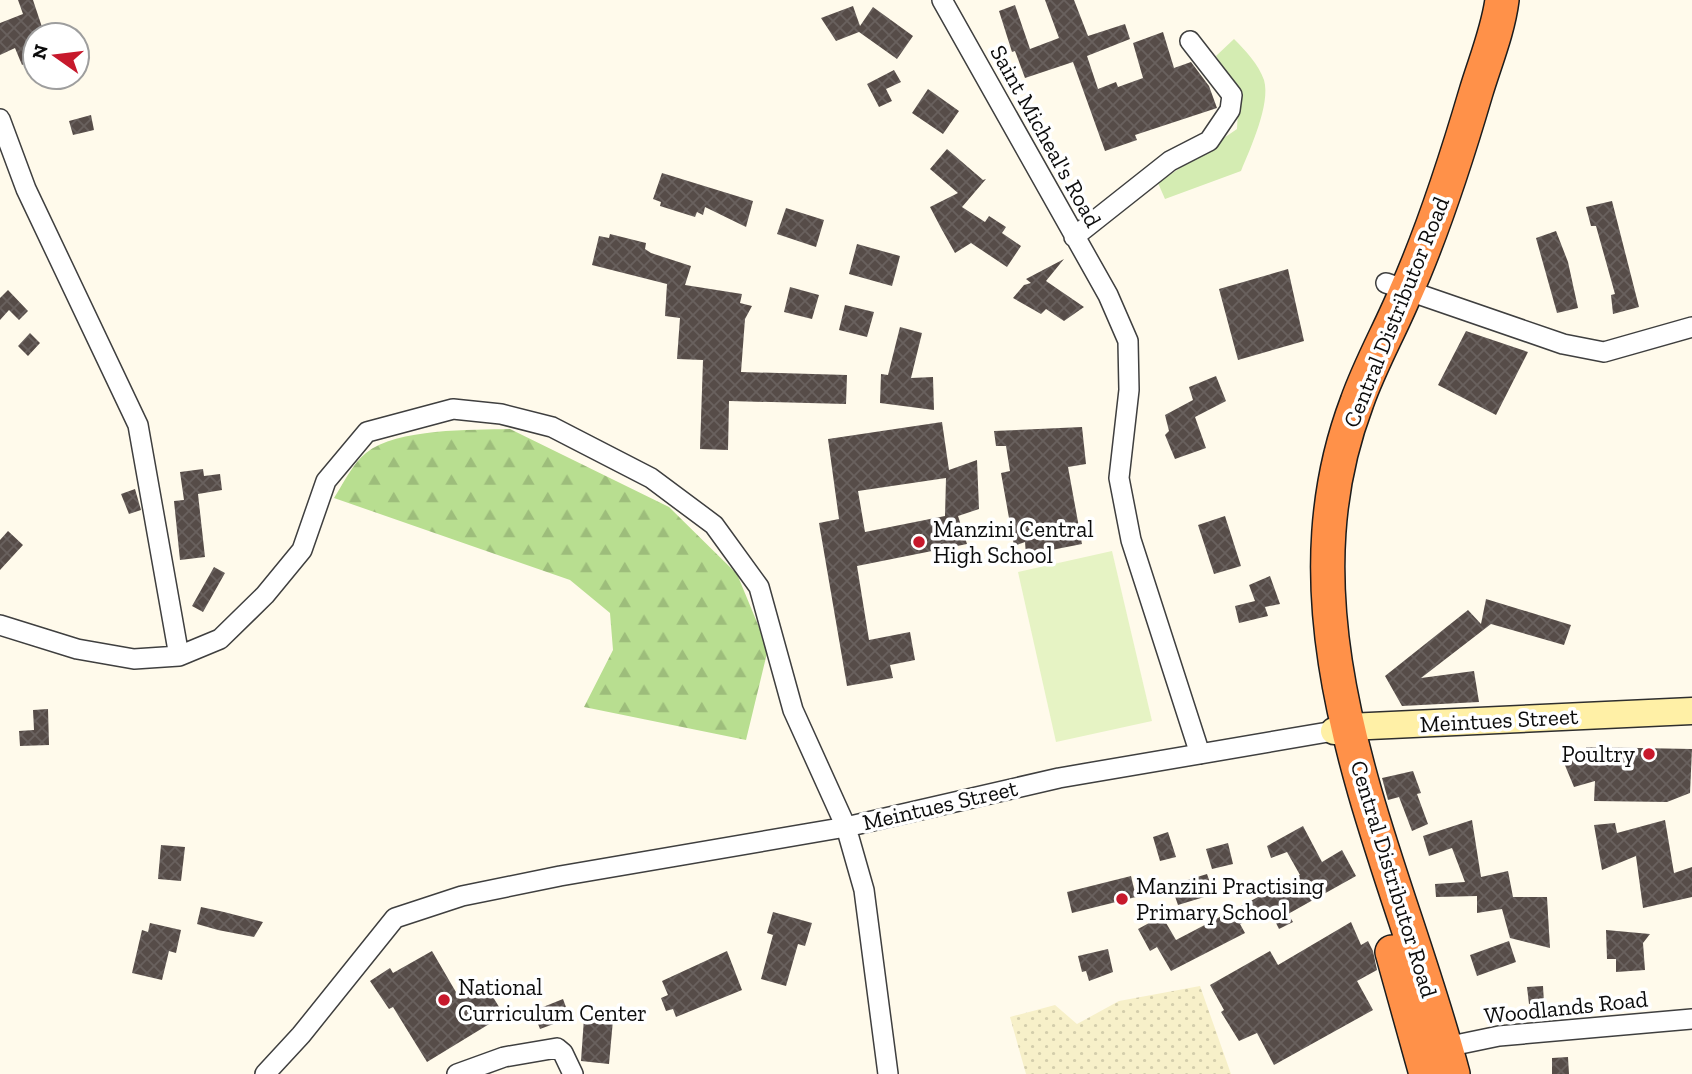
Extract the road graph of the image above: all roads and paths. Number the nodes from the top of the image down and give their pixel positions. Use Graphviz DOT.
graph roads {
  1 [pos="942,0"];
  2 [pos="1486,0"];
  3 [pos="1502,0"];
  4 [pos="1190,41"];
  5 [pos="0,119"];
  6 [pos="1074,237"];
  7 [pos="1396,288"];
  8 [pos="1692,327"];
  9 [pos="0,625"];
  10 [pos="179,656"];
  11 [pos="1692,711"];
  12 [pos="1341,729"];
  13 [pos="1200,754"];
  14 [pos="846,827"];
  15 [pos="1692,1019"];
  16 [pos="1449,1061"];
  17 [pos="265,1074"];
  18 [pos="457,1074"];
  19 [pos="573,1074"];
  20 [pos="888,1074"];
  21 [pos="1426,1074"];
  1 -- 6 [label="street, Saint Micheal's Road"];
  2 -- 7 [label="highway, Central Distributor Road"];
  3 -- 7 [label="highway, Central Distributor Road"];
  4 -- 6 [label="street"];
  5 -- 10 [label="street"];
  6 -- 13 [label="street, Saint Micheal's Road"];
  7 -- 8 [label="street"];
  7 -- 12 [label="highway, Central Distributor Road"];
  9 -- 10 [label="street"];
  10 -- 14 [label="street"];
  11 -- 12 [label="street, Meintues Street"];
  12 -- 13 [label="street, Meintues Street"];
  12 -- 16 [label="highway, Central Distributor Road"];
  12 -- 21 [label="highway, Central Distributor Road"];
  13 -- 14 [label="street, Meintues Street"];
  14 -- 17 [label="street, Meintues Street"];
  14 -- 20 [label="street"];
  15 -- 16 [label="street, Woodlands Road"];
  18 -- 19 [label="street"];
}
